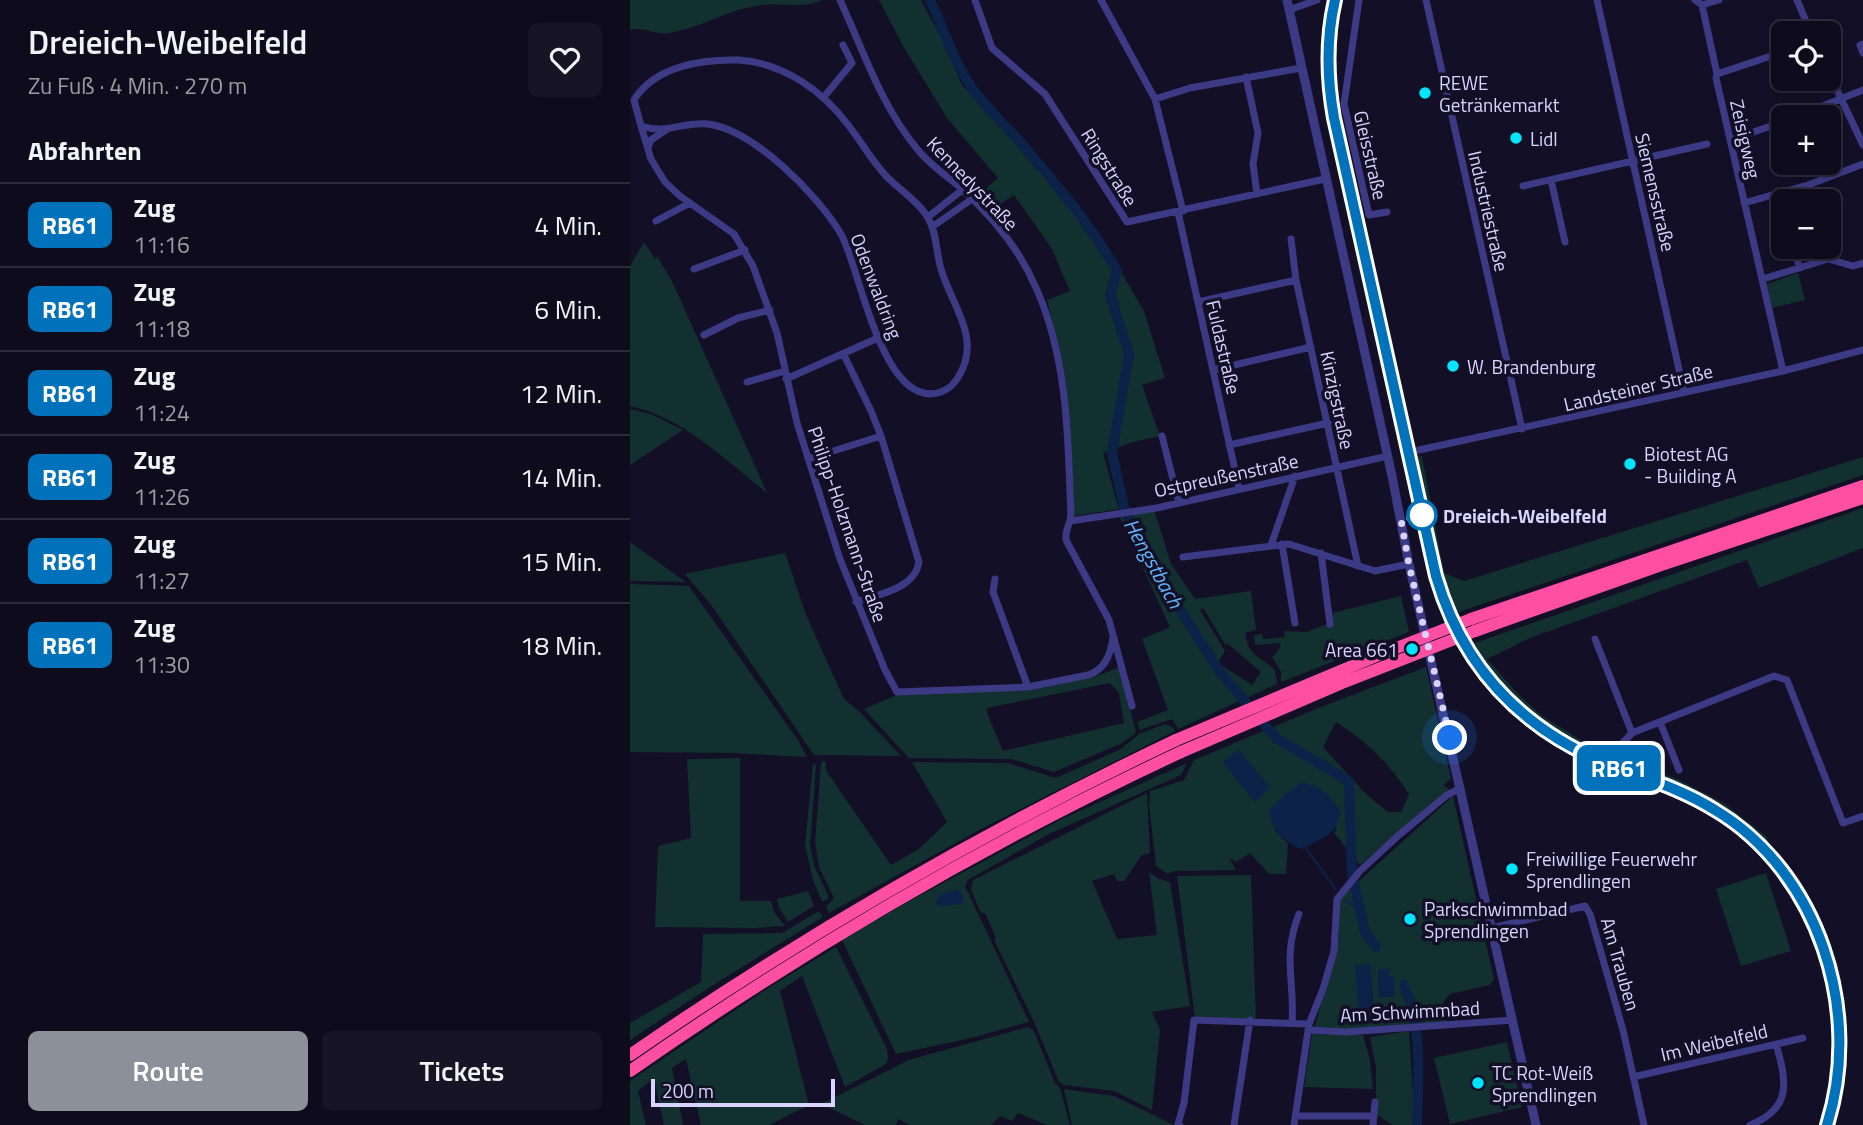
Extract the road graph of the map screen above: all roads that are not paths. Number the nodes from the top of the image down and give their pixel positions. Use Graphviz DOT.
graph roads {
  1 [pos="840,0"];
  2 [pos="975,0"];
  3 [pos="1101,0"];
  4 [pos="1317,0"];
  5 [pos="1359,0"];
  6 [pos="1426,0"];
  7 [pos="1597,0"];
  8 [pos="1719,0"];
  9 [pos="1807,0"];
  10 [pos="1699,2"];
  11 [pos="1797,2"];
  12 [pos="1288,5"];
  13 [pos="1806,21"];
  14 [pos="1863,44"];
  15 [pos="843,45"];
  16 [pos="1863,53"];
  17 [pos="1771,55"];
  18 [pos="1301,68"];
  19 [pos="1717,74"];
  20 [pos="1246,77"];
  21 [pos="1863,89"];
  22 [pos="1837,91"];
  23 [pos="823,98"];
  24 [pos="1155,99"];
  25 [pos="1840,99"];
  26 [pos="632,100"];
  27 [pos="1825,105"];
  28 [pos="641,126"];
  29 [pos="1771,126"];
  30 [pos="667,130"];
  31 [pos="1730,140"];
  32 [pos="1707,144"];
  33 [pos="1863,145"];
  34 [pos="648,149"];
  35 [pos="1633,160"];
  36 [pos="1863,164"];
  37 [pos="1325,179"];
  38 [pos="1550,180"];
  39 [pos="1523,186"];
  40 [pos="1794,189"];
  41 [pos="962,190"];
  42 [pos="1257,194"];
  43 [pos="1771,196"];
  44 [pos="972,199"];
  45 [pos="1744,202"];
  46 [pos="690,203"];
  47 [pos="1181,212"];
  48 [pos="1387,212"];
  49 [pos="928,217"];
  50 [pos="656,220"];
  51 [pos="932,227"];
  52 [pos="1291,239"];
  53 [pos="1564,242"];
  54 [pos="745,250"];
  55 [pos="1797,259"];
  56 [pos="1863,263"];
  57 [pos="1800,268"];
  58 [pos="694,269"];
  59 [pos="1763,279"];
  60 [pos="1296,281"];
  61 [pos="1198,302"];
  62 [pos="770,310"];
  63 [pos="704,335"];
  64 [pos="878,338"];
  65 [pos="1311,347"];
  66 [pos="1863,350"];
  67 [pos="844,355"];
  68 [pos="1213,370"];
  69 [pos="1783,372"];
  70 [pos="786,375"];
  71 [pos="747,382"];
  72 [pos="1684,392"];
  73 [pos="1328,423"];
  74 [pos="1522,429"];
  75 [pos="880,436"];
  76 [pos="1163,436"];
  77 [pos="1229,444"];
  78 [pos="1419,450"];
  79 [pos="1388,456"];
  80 [pos="808,459"];
  81 [pos="1337,466"];
  82 [pos="1296,476"];
  83 [pos="1863,486"];
  84 [pos="1239,488"];
  85 [pos="1863,498"];
  86 [pos="1179,503"];
  87 [pos="1070,521"];
  88 [pos="1282,544"];
  89 [pos="1271,545"];
  90 [pos="1321,553"];
  91 [pos="1183,557"];
  92 [pos="1409,565"];
  93 [pos="1358,566"];
  94 [pos="995,579"];
  95 [pos="856,602"];
  96 [pos="1295,623"];
  97 [pos="1330,624"];
  98 [pos="1473,625"];
  99 [pos="1112,637"];
  100 [pos="1595,639"];
  101 [pos="1028,687"];
  102 [pos="1132,706"];
  103 [pos="1660,722"];
  104 [pos="1632,733"];
  105 [pos="1178,746"];
  106 [pos="1619,748"];
  107 [pos="1679,770"];
  108 [pos="1461,788"];
  109 [pos="1863,816"];
  110 [pos="1299,914"];
  111 [pos="1492,928"];
  112 [pos="1250,1020"];
  113 [pos="1513,1020"];
  114 [pos="1292,1023"];
  115 [pos="1309,1027"];
  116 [pos="1803,1038"];
  117 [pos="1776,1044"];
  118 [pos="630,1055"];
  119 [pos="630,1070"];
  120 [pos="1633,1077"];
  121 [pos="1375,1102"];
  122 [pos="1296,1116"];
  123 [pos="1374,1116"];
  124 [pos="1179,1125"];
  125 [pos="1234,1125"];
  126 [pos="1294,1125"];
  127 [pos="1373,1125"];
  128 [pos="1536,1125"];
  129 [pos="1644,1125"];
  130 [pos="1750,1125"];
  1 -- 41 [label="street, Kennedystraße"];
  2 -- 47 [label="street, Ringstraße"];
  3 -- 24 [label="street, Fuldastraße"];
  4 -- 12 [label="street"];
  5 -- 48 [label="street, Gleisstraße"];
  6 -- 74 [label="street, Industriestraße"];
  7 -- 35 [label="street, Siemensstraße"];
  8 -- 10 [label="street"];
  9 -- 11 [label="street"];
  10 -- 19 [label="street, Zeisigweg"];
  11 -- 13 [label="street"];
  12 -- 18 [label="street"];
  14 -- 16 [label="street"];
  15 -- 23 [label="street"];
  17 -- 19 [label="street"];
  18 -- 20 [label="street"];
  18 -- 37 [label="street"];
  19 -- 31 [label="street, Zeisigweg"];
  20 -- 24 [label="street"];
  20 -- 42 [label="street"];
  21 -- 25 [label="street"];
  22 -- 25 [label="street"];
  23 -- 26 [label="street, Odenwaldring"];
  23 -- 49 [label="street, Odenwaldring"];
  24 -- 47 [label="street, Fuldastraße"];
  25 -- 27 [label="street"];
  25 -- 33 [label="street"];
  26 -- 28 [label="street, Odenwaldring"];
  28 -- 30 [label="street, Odenwaldring"];
  28 -- 34 [label="street, Philipp-Holzmann-Straße"];
  29 -- 31 [label="street"];
  30 -- 34 [label="street"];
  30 -- 64 [label="street, Odenwaldring"];
  31 -- 45 [label="street, Zeisigweg"];
  32 -- 35 [label="street"];
  34 -- 46 [label="street, Philipp-Holzmann-Straße"];
  35 -- 38 [label="street"];
  35 -- 72 [label="street, Siemensstraße"];
  36 -- 40 [label="street"];
  37 -- 42 [label="street, Ringstraße"];
  37 -- 79 [label="street"];
  38 -- 39 [label="street"];
  38 -- 53 [label="street"];
  41 -- 44 [label="street, Kennedystraße"];
  41 -- 49 [label="street"];
  42 -- 47 [label="street, Ringstraße"];
  43 -- 45 [label="street"];
  44 -- 51 [label="street"];
  44 -- 87 [label="street, Kennedystraße"];
  45 -- 59 [label="street, Zeisigweg"];
  46 -- 50 [label="street"];
  46 -- 54 [label="street, Philipp-Holzmann-Straße"];
  47 -- 61 [label="street, Fuldastraße"];
  49 -- 51 [label="street, Odenwaldring"];
  51 -- 64 [label="street, Odenwaldring"];
  52 -- 60 [label="street, Kinzigstraße"];
  54 -- 58 [label="street"];
  54 -- 62 [label="street, Philipp-Holzmann-Straße"];
  55 -- 57 [label="street"];
  56 -- 57 [label="street"];
  57 -- 59 [label="street"];
  59 -- 69 [label="street, Zeisigweg"];
  60 -- 61 [label="street"];
  60 -- 65 [label="street, Kinzigstraße"];
  61 -- 68 [label="street, Fuldastraße"];
  62 -- 63 [label="street"];
  62 -- 70 [label="street, Philipp-Holzmann-Straße"];
  64 -- 67 [label="street"];
  65 -- 68 [label="street"];
  65 -- 73 [label="street, Kinzigstraße"];
  66 -- 69 [label="street, Landsteiner Straße"];
  67 -- 70 [label="street"];
  67 -- 75 [label="street"];
  68 -- 77 [label="street, Fuldastraße"];
  69 -- 72 [label="street, Landsteiner Straße"];
  70 -- 71 [label="street"];
  70 -- 80 [label="street, Philipp-Holzmann-Straße"];
  72 -- 74 [label="street, Landsteiner Straße"];
  73 -- 77 [label="street"];
  73 -- 81 [label="street, Kinzigstraße"];
  74 -- 78 [label="street, Landsteiner Straße"];
  75 -- 80 [label="street"];
  75 -- 95 [label="street"];
  76 -- 86 [label="street"];
  77 -- 84 [label="street, Fuldastraße"];
  79 -- 81 [label="street, Ostpreußenstraße"];
  79 -- 92 [label="street"];
  80 -- 95 [label="street, Philipp-Holzmann-Straße"];
  81 -- 82 [label="street, Ostpreußenstraße"];
  81 -- 93 [label="street, Kinzigstraße"];
  82 -- 84 [label="street, Ostpreußenstraße"];
  82 -- 89 [label="street"];
  83 -- 98 [label="highway"];
  84 -- 86 [label="street, Ostpreußenstraße"];
  85 -- 98 [label="highway"];
  86 -- 87 [label="street, Ostpreußenstraße"];
  87 -- 99 [label="street"];
  88 -- 89 [label="street"];
  88 -- 90 [label="street"];
  88 -- 96 [label="street"];
  89 -- 91 [label="street"];
  90 -- 93 [label="street"];
  90 -- 97 [label="street"];
  92 -- 93 [label="street"];
  92 -- 108 [label="street"];
  94 -- 101 [label="street"];
  95 -- 101 [label="street, Philipp-Holzmann-Straße"];
  98 -- 105 [label="highway, bridge"];
  99 -- 101 [label="street, Philipp-Holzmann-Straße"];
  99 -- 102 [label="street"];
  100 -- 104 [label="street"];
  103 -- 104 [label="street"];
  103 -- 107 [label="street"];
  103 -- 109 [label="street"];
  104 -- 106 [label="street"];
  105 -- 118 [label="highway"];
  105 -- 119 [label="highway"];
  108 -- 111 [label="street"];
  108 -- 115 [label="street"];
  110 -- 114 [label="street"];
  111 -- 113 [label="street"];
  111 -- 120 [label="street, Am Trauben"];
  112 -- 114 [label="street, Am Schwimmbad"];
  112 -- 124 [label="street, Am Schwimmbad"];
  112 -- 125 [label="street"];
  113 -- 115 [label="street, Am Schwimmbad"];
  113 -- 128 [label="street"];
  114 -- 115 [label="street, Am Schwimmbad"];
  115 -- 122 [label="street"];
  116 -- 117 [label="street, Im Weibelfeld"];
  117 -- 120 [label="street, Im Weibelfeld"];
  117 -- 130 [label="street"];
  120 -- 129 [label="street, Am Trauben"];
  121 -- 123 [label="street"];
  122 -- 123 [label="street"];
  122 -- 126 [label="street"];
  123 -- 127 [label="street"];
}
